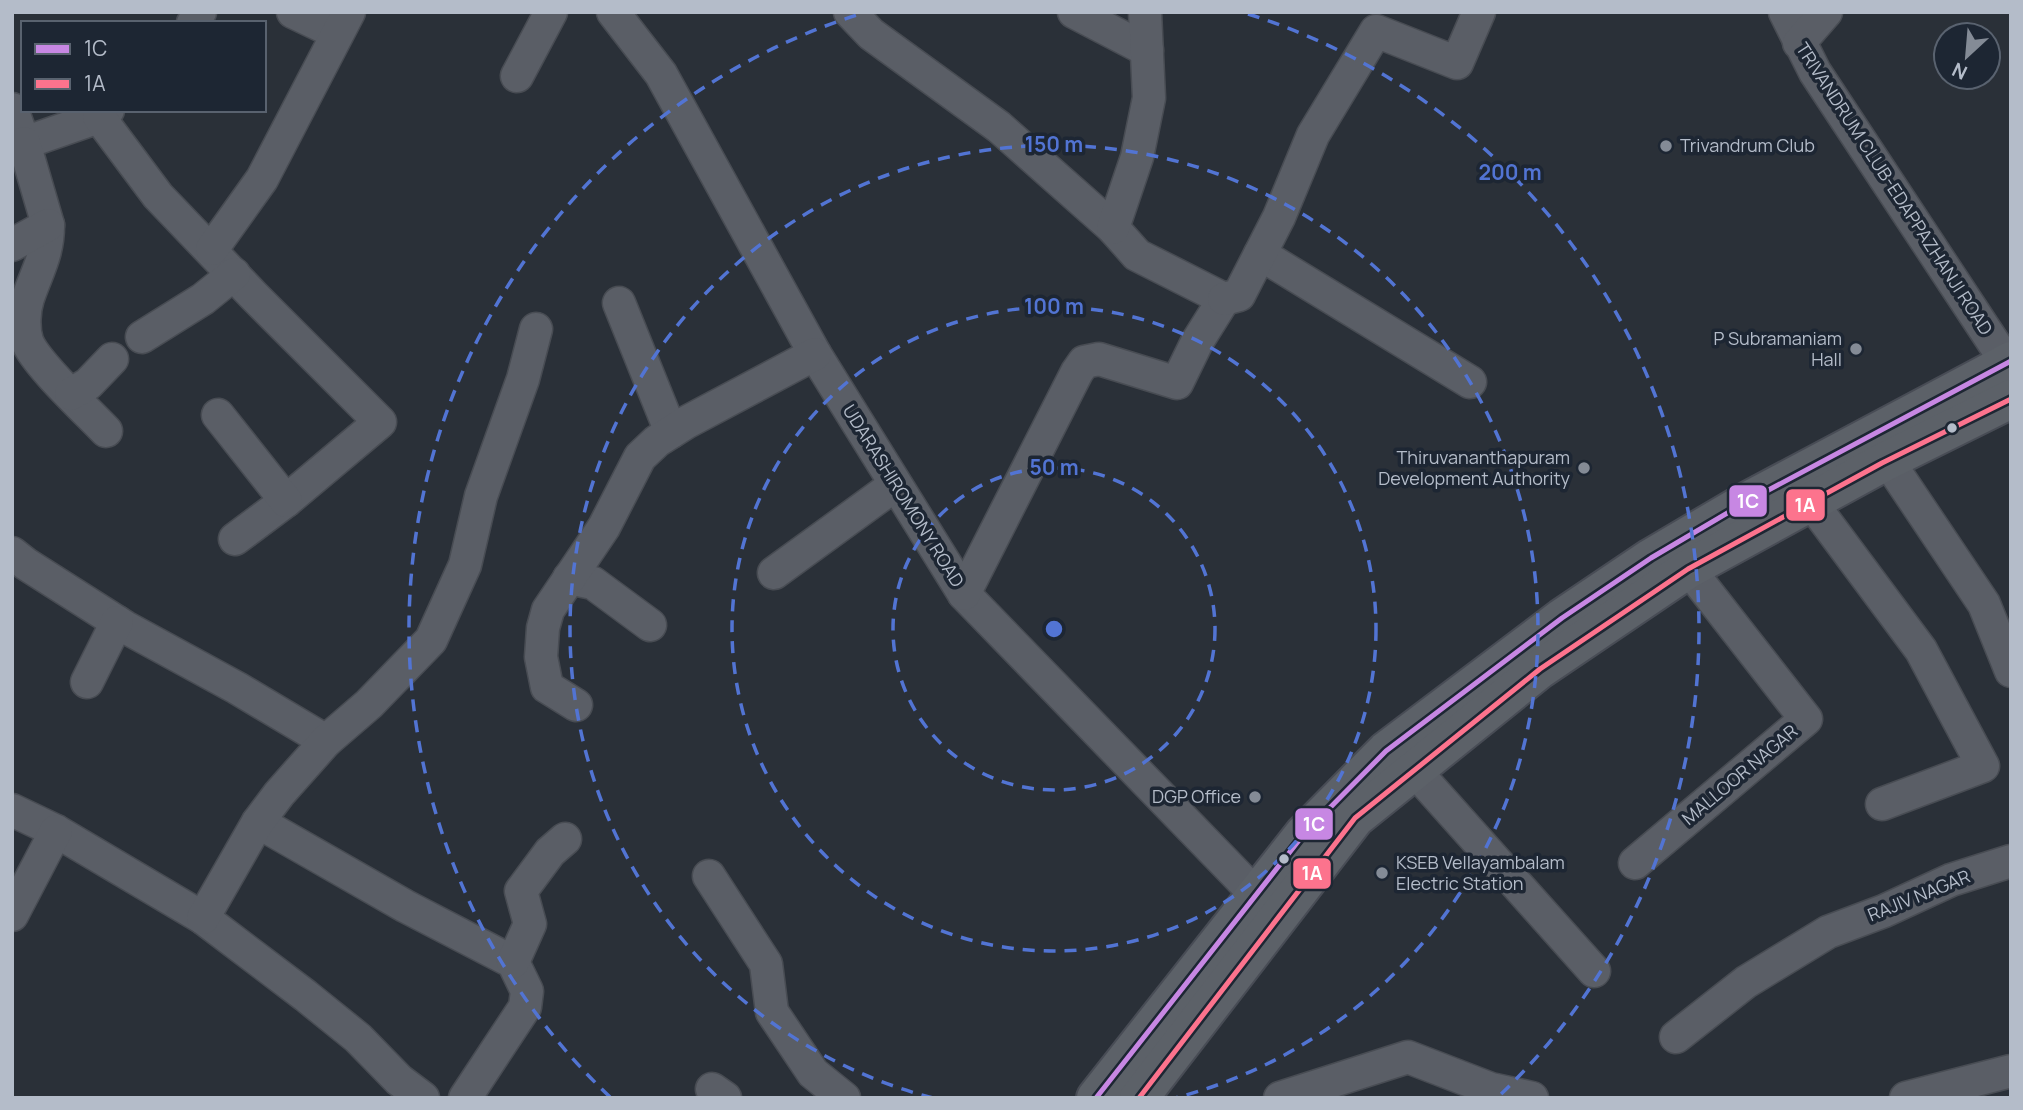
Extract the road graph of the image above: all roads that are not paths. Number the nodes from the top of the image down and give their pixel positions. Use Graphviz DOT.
graph roads {
  1 [pos="293,12"];
  2 [pos="551,12"];
  3 [pos="613,12"];
  4 [pos="850,12"];
  5 [pos="1074,12"];
  6 [pos="1145,12"];
  7 [pos="1479,12"];
  8 [pos="1785,12"];
  9 [pos="1826,12"];
  10 [pos="343,23"];
  11 [pos="1798,43"];
  12 [pos="1147,50"];
  13 [pos="517,76"];
  14 [pos="103,114"];
  15 [pos="16,123"];
  16 [pos="48,225"];
  17 [pos="1113,228"];
  18 [pos="12,245"];
  19 [pos="212,249"];
  20 [pos="1260,254"];
  21 [pos="234,274"];
  22 [pos="1224,299"];
  23 [pos="619,303"];
  24 [pos="536,329"];
  25 [pos="142,337"];
  26 [pos="815,354"];
  27 [pos="112,359"];
  28 [pos="2010,374"];
  29 [pos="1470,382"];
  30 [pos="71,394"];
  31 [pos="218,415"];
  32 [pos="106,431"];
  33 [pos="671,432"];
  34 [pos="1888,460"];
  35 [pos="895,485"];
  36 [pos="286,500"];
  37 [pos="1811,502"];
  38 [pos="235,539"];
  39 [pos="12,553"];
  40 [pos="1680,558"];
  41 [pos="774,573"];
  42 [pos="569,578"];
  43 [pos="964,594"];
  44 [pos="117,622"];
  45 [pos="650,625"];
  46 [pos="2011,671"];
  47 [pos="87,682"];
  48 [pos="576,705"];
  49 [pos="326,741"];
  50 [pos="1403,758"];
  51 [pos="1882,804"];
  52 [pos="12,810"];
  53 [pos="258,822"];
  54 [pos="56,831"];
  55 [pos="565,839"];
  56 [pos="2011,861"];
  57 [pos="1635,863"];
  58 [pos="709,876"];
  59 [pos="1267,905"];
  60 [pos="12,915"];
  61 [pos="203,918"];
  62 [pos="513,962"];
  63 [pos="1594,971"];
  64 [pos="1676,1037"];
  65 [pos="2011,1071"];
  66 [pos="423,1098"];
  67 [pos="465,1098"];
  68 [pos="844,1098"];
  69 [pos="1096,1098"];
  70 [pos="1139,1098"];
  71 [pos="1280,1098"];
  72 [pos="1532,1098"];
  73 [pos="1906,1098"];
  1 -- 10 [label="street"];
  2 -- 13 [label="street"];
  3 -- 26 [label="street, UDARASHIROMONY ROAD"];
  4 -- 17 [label="street"];
  5 -- 12 [label="street"];
  6 -- 12 [label="street"];
  7 -- 20 [label="street"];
  8 -- 11 [label="street, TRIVANDRUM CLUB-EDAPPAZHANJI ROAD"];
  9 -- 11 [label="street"];
  10 -- 19 [label="street"];
  11 -- 28 [label="street, TRIVANDRUM CLUB-EDAPPAZHANJI ROAD"];
  12 -- 17 [label="street"];
  14 -- 15 [label="street"];
  14 -- 19 [label="street"];
  15 -- 16 [label="street"];
  16 -- 18 [label="street"];
  16 -- 30 [label="street"];
  17 -- 22 [label="street"];
  19 -- 21 [label="street"];
  20 -- 22 [label="street"];
  20 -- 29 [label="street"];
  21 -- 25 [label="street"];
  21 -- 36 [label="street"];
  22 -- 43 [label="street"];
  23 -- 33 [label="street"];
  24 -- 49 [label="street"];
  26 -- 33 [label="street"];
  26 -- 35 [label="street, UDARASHIROMONY ROAD"];
  27 -- 30 [label="street"];
  28 -- 34 [label="main road"];
  28 -- 40 [label="main road"];
  30 -- 32 [label="street"];
  31 -- 36 [label="street"];
  33 -- 42 [label="street"];
  34 -- 37 [label="main road"];
  34 -- 46 [label="street"];
  35 -- 41 [label="street"];
  35 -- 43 [label="street, UDARASHIROMONY ROAD"];
  36 -- 38 [label="street"];
  37 -- 40 [label="main road"];
  37 -- 51 [label="street"];
  39 -- 44 [label="street"];
  40 -- 50 [label="main road"];
  40 -- 57 [label="street, MALLOOR NAGAR"];
  42 -- 45 [label="street"];
  42 -- 48 [label="street"];
  43 -- 59 [label="street, UDARASHIROMONY ROAD"];
  44 -- 47 [label="street"];
  44 -- 49 [label="street"];
  49 -- 53 [label="street"];
  50 -- 59 [label="main road"];
  50 -- 63 [label="street"];
  52 -- 54 [label="street"];
  53 -- 61 [label="street"];
  53 -- 62 [label="street"];
  54 -- 60 [label="street"];
  54 -- 61 [label="street"];
  55 -- 62 [label="street"];
  56 -- 64 [label="street, RAJIV NAGAR"];
  58 -- 68 [label="street"];
  59 -- 69 [label="main road"];
  59 -- 70 [label="main road"];
  61 -- 66 [label="street"];
  62 -- 67 [label="street"];
  65 -- 73 [label="street"];
  71 -- 72 [label="street"];
}
